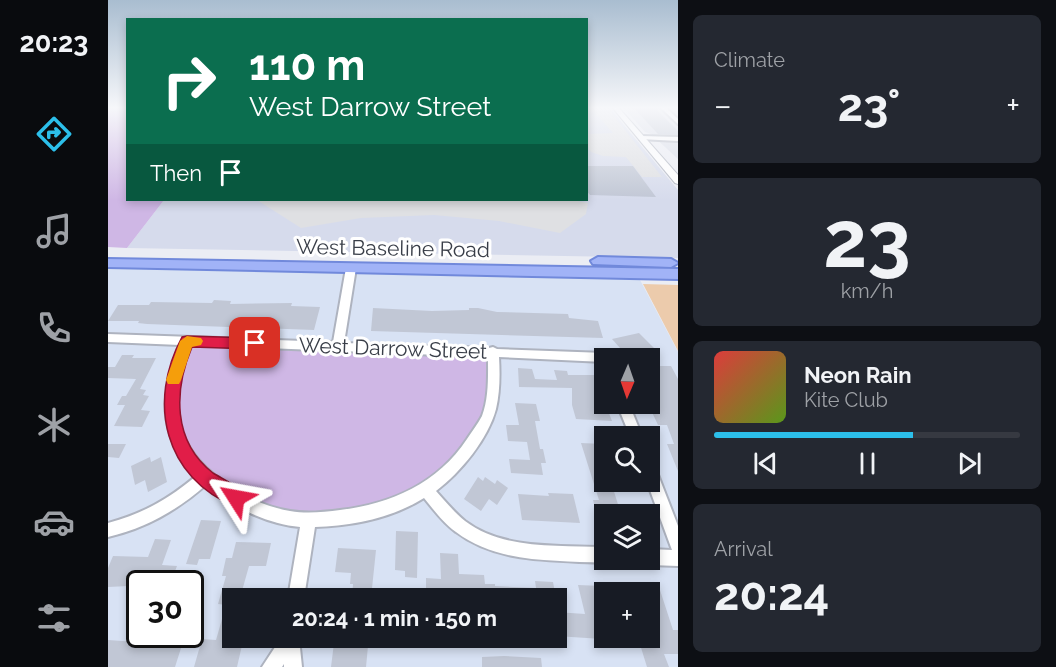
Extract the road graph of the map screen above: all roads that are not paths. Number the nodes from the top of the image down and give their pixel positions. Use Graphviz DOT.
graph roads {
  1 [pos="642,138"];
  2 [pos="647,138"];
  3 [pos="678,139"];
  4 [pos="678,181"];
  5 [pos="108,252"];
  6 [pos="108,263"];
  7 [pos="678,263"];
  8 [pos="351,268"];
  9 [pos="678,274"];
  10 [pos="108,338"];
  11 [pos="187,341"];
  12 [pos="338,346"];
  13 [pos="493,351"];
  14 [pos="594,357"];
  15 [pos="205,477"];
  16 [pos="426,490"];
  17 [pos="658,492"];
  18 [pos="309,520"];
  19 [pos="108,530"];
  20 [pos="678,546"];
  21 [pos="594,555"];
  22 [pos="660,557"];
  23 [pos="678,558"];
  24 [pos="298,588"];
  25 [pos="283,648"];
  26 [pos="290,648"];
  27 [pos="271,667"];
  28 [pos="293,667"];
  1 -- 4 [label="street"];
  2 -- 3 [label="street"];
  5 -- 7 [label="main road, West Baseline Road"];
  6 -- 8 [label="main road, West Baseline Road"];
  8 -- 9 [label="main road, West Baseline Road"];
  8 -- 12 [label="street"];
  10 -- 11 [label="street, West Darrow Street"];
  11 -- 12 [label="street, West Darrow Street"];
  11 -- 15 [label="street"];
  12 -- 13 [label="street, West Darrow Street"];
  13 -- 14 [label="street, West Darrow Street"];
  13 -- 16 [label="street"];
  15 -- 18 [label="street"];
  15 -- 19 [label="street"];
  16 -- 18 [label="street"];
  16 -- 21 [label="street"];
  17 -- 20 [label="street"];
  18 -- 24 [label="street"];
  22 -- 23 [label="street"];
  25 -- 27 [label="street"];
  26 -- 28 [label="street"];
}
